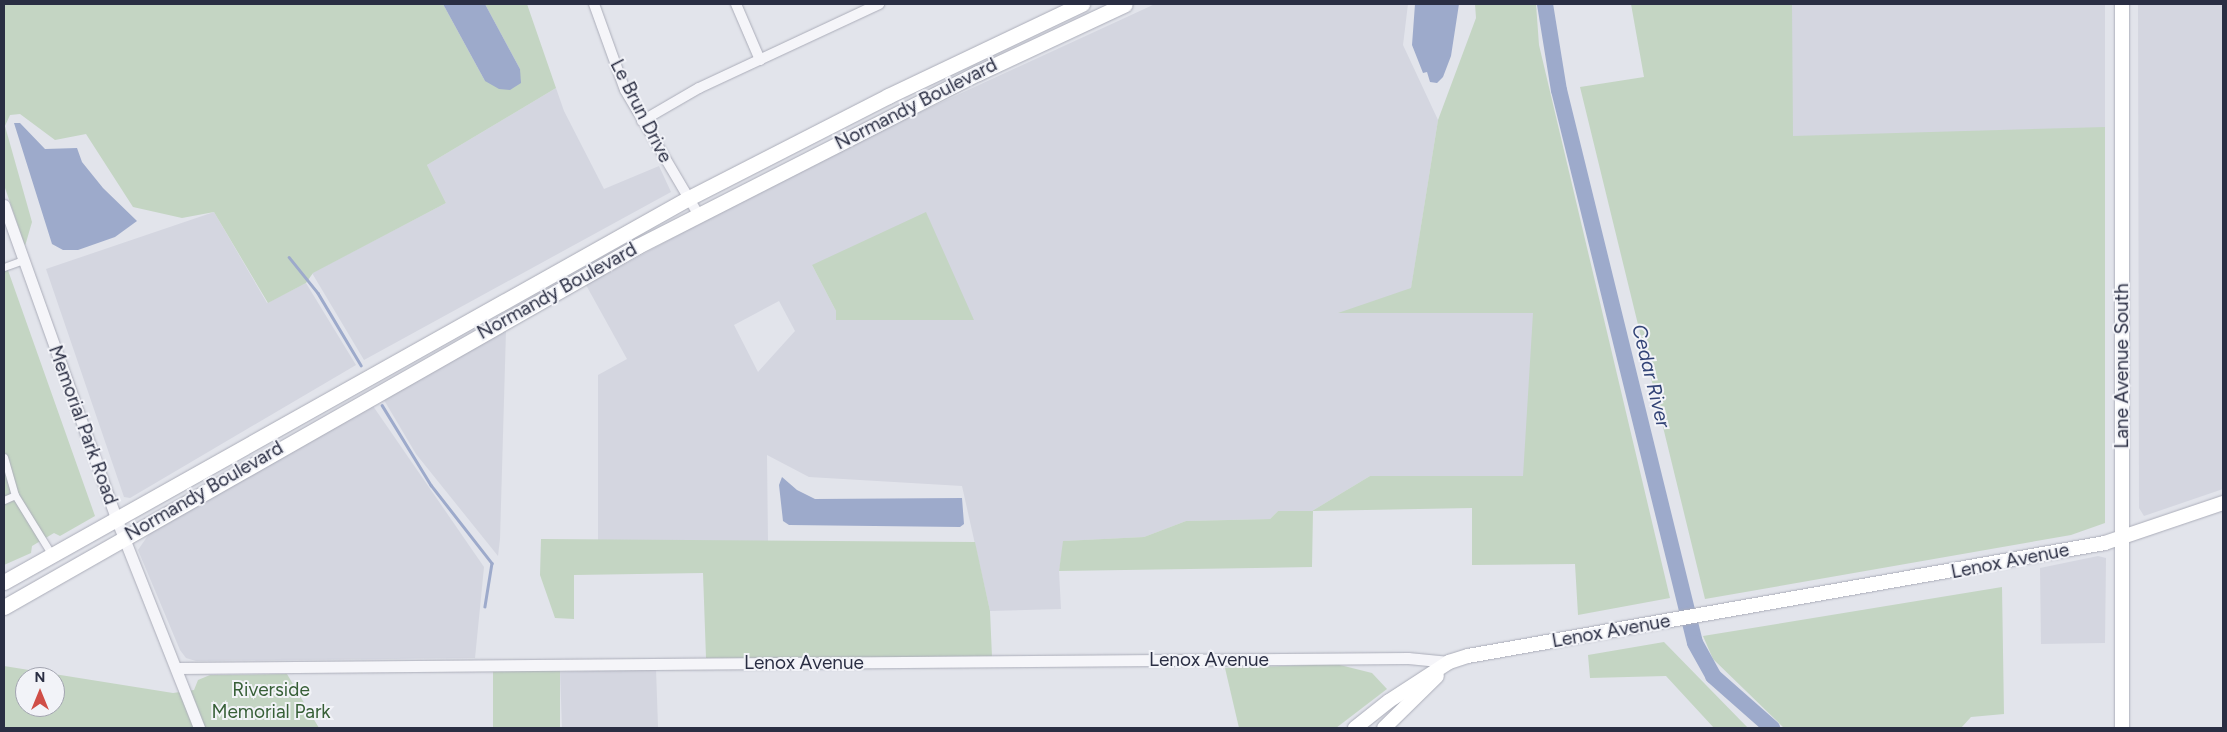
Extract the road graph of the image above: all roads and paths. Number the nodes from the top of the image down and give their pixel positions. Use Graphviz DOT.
graph roads {
  1 [pos="594,4"];
  2 [pos="736,4"];
  3 [pos="879,4"];
  4 [pos="1082,4"];
  5 [pos="1125,4"];
  6 [pos="2122,4"];
  7 [pos="760,60"];
  8 [pos="642,121"];
  9 [pos="687,199"];
  10 [pos="4,205"];
  11 [pos="698,214"];
  12 [pos="23,260"];
  13 [pos="4,267"];
  14 [pos="4,457"];
  15 [pos="15,495"];
  16 [pos="4,500"];
  17 [pos="2223,503"];
  18 [pos="116,518"];
  19 [pos="124,536"];
  20 [pos="2122,537"];
  21 [pos="52,555"];
  22 [pos="4,582"];
  23 [pos="4,607"];
  24 [pos="1450,662"];
  25 [pos="177,668"];
  26 [pos="199,728"];
  27 [pos="1355,728"];
  28 [pos="1384,728"];
  29 [pos="2122,728"];
  1 -- 8 [label="street, Le Brun Drive"];
  2 -- 7 [label="street"];
  3 -- 7 [label="street"];
  4 -- 9 [label="main road, Normandy Boulevard"];
  5 -- 11 [label="main road, Normandy Boulevard"];
  6 -- 20 [label="main road, Lane Avenue South"];
  7 -- 8 [label="street"];
  8 -- 9 [label="street, Le Brun Drive"];
  9 -- 11 [label="street, Le Brun Drive"];
  9 -- 18 [label="main road, Normandy Boulevard"];
  10 -- 12 [label="street, Memorial Park Road"];
  11 -- 19 [label="main road, Normandy Boulevard"];
  12 -- 13 [label="street"];
  12 -- 18 [label="street, Memorial Park Road"];
  14 -- 15 [label="street"];
  15 -- 16 [label="street"];
  15 -- 21 [label="street"];
  17 -- 20 [label="main road, Lenox Avenue"];
  18 -- 19 [label="street, Memorial Park Road"];
  18 -- 21 [label="main road, Normandy Boulevard"];
  19 -- 23 [label="main road, Normandy Boulevard"];
  19 -- 25 [label="street, Memorial Park Road"];
  20 -- 24 [label="main road, Lenox Avenue"];
  20 -- 29 [label="main road, Lane Avenue South"];
  21 -- 22 [label="main road, Normandy Boulevard"];
  24 -- 25 [label="street, Lenox Avenue"];
  24 -- 27 [label="main road"];
  24 -- 28 [label="main road"];
  25 -- 26 [label="street, Memorial Park Road"];
}
